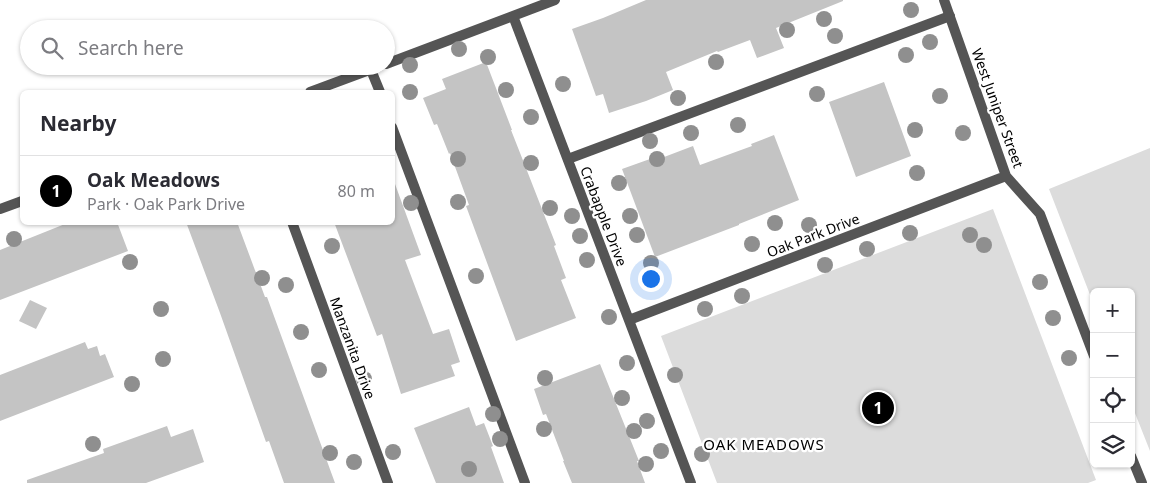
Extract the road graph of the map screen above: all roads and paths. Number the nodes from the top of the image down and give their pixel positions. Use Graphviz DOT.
graph roads {
  1 [pos="555,0"];
  2 [pos="944,0"];
  3 [pos="513,16"];
  4 [pos="950,16"];
  5 [pos="395,61"];
  6 [pos="357,75"];
  7 [pos="377,75"];
  8 [pos="316,90"];
  9 [pos="380,90"];
  10 [pos="395,134"];
  11 [pos="568,159"];
  12 [pos="1006,176"];
  13 [pos="20,202"];
  14 [pos="0,209"];
  15 [pos="293,225"];
  16 [pos="629,320"];
  17 [pos="1090,345"];
  18 [pos="1135,466"];
  19 [pos="388,483"];
  20 [pos="525,483"];
  21 [pos="691,483"];
  22 [pos="1142,483"];
  1 -- 3 [label="street"];
  2 -- 4 [label="street, West Juniper Street"];
  3 -- 5 [label="street"];
  3 -- 11 [label="street, Crabapple Drive"];
  4 -- 11 [label="street"];
  4 -- 12 [label="street, West Juniper Street"];
  6 -- 8 [label="street"];
  7 -- 9 [label="street"];
  10 -- 20 [label="street"];
  11 -- 16 [label="street, Crabapple Drive"];
  12 -- 16 [label="street, Oak Park Drive"];
  12 -- 17 [label="street, West Juniper Street"];
  13 -- 14 [label="street"];
  15 -- 19 [label="street, Manzanita Drive"];
  16 -- 21 [label="street, Crabapple Drive"];
  18 -- 22 [label="street"];
}
